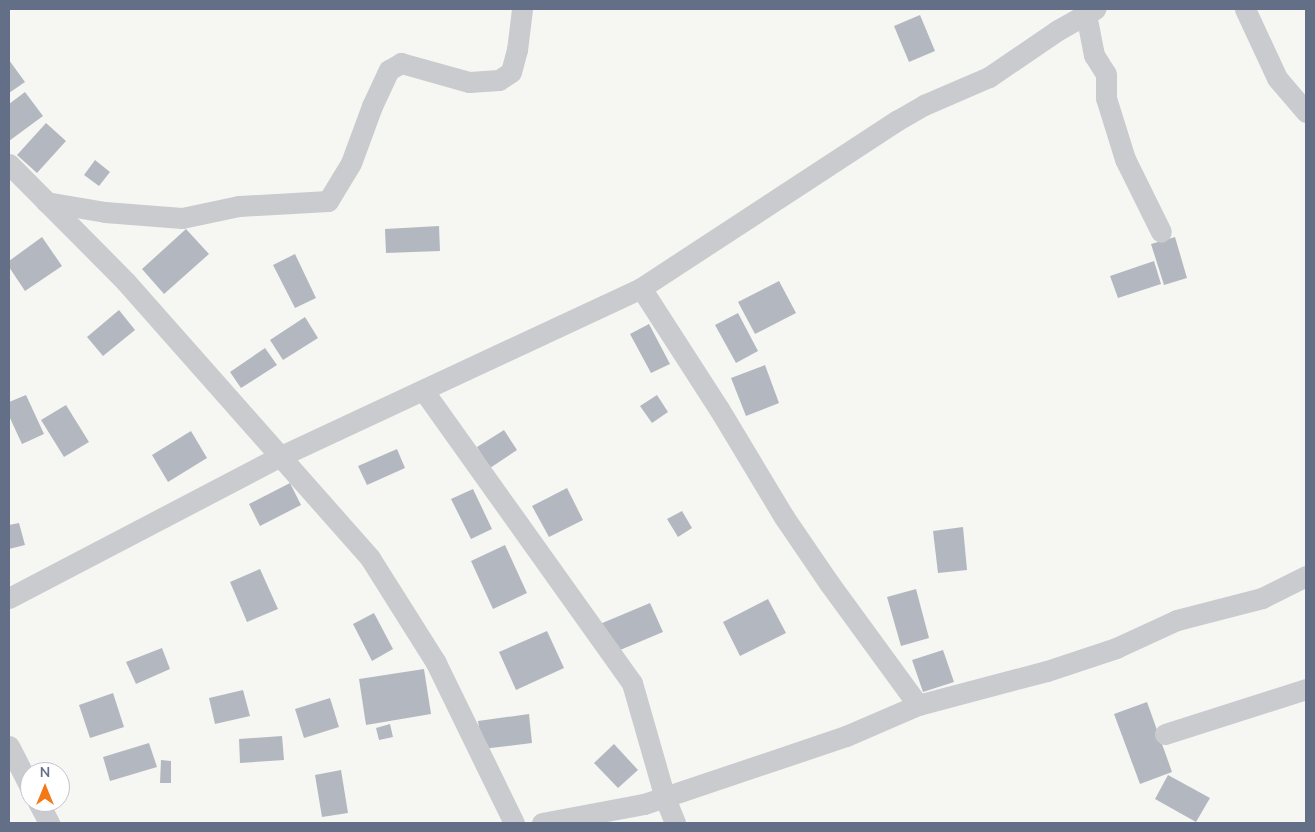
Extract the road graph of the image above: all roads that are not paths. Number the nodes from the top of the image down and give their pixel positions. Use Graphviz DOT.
graph roads {
  1 [pos="522,9"];
  2 [pos="1245,9"];
  3 [pos="1091,11"];
  4 [pos="1306,112"];
  5 [pos="9,164"];
  6 [pos="46,202"];
  7 [pos="1160,232"];
  8 [pos="640,288"];
  9 [pos="423,390"];
  10 [pos="281,456"];
  11 [pos="1306,576"];
  12 [pos="9,598"];
  13 [pos="1306,690"];
  14 [pos="918,705"];
  15 [pos="1165,734"];
  16 [pos="9,746"];
  17 [pos="20,767"];
  18 [pos="665,798"];
  19 [pos="514,823"];
  20 [pos="542,823"];
  21 [pos="675,823"];
  1 -- 6 [label="street"];
  2 -- 4 [label="street"];
  3 -- 7 [label="street"];
  3 -- 8 [label="street"];
  5 -- 6 [label="street"];
  6 -- 10 [label="street"];
  8 -- 9 [label="street"];
  8 -- 14 [label="street"];
  9 -- 10 [label="street"];
  9 -- 18 [label="street"];
  10 -- 12 [label="street"];
  10 -- 19 [label="street"];
  11 -- 14 [label="street"];
  13 -- 15 [label="street"];
  14 -- 18 [label="street"];
  16 -- 17 [label="street"];
  18 -- 20 [label="street"];
  18 -- 21 [label="street"];
}
